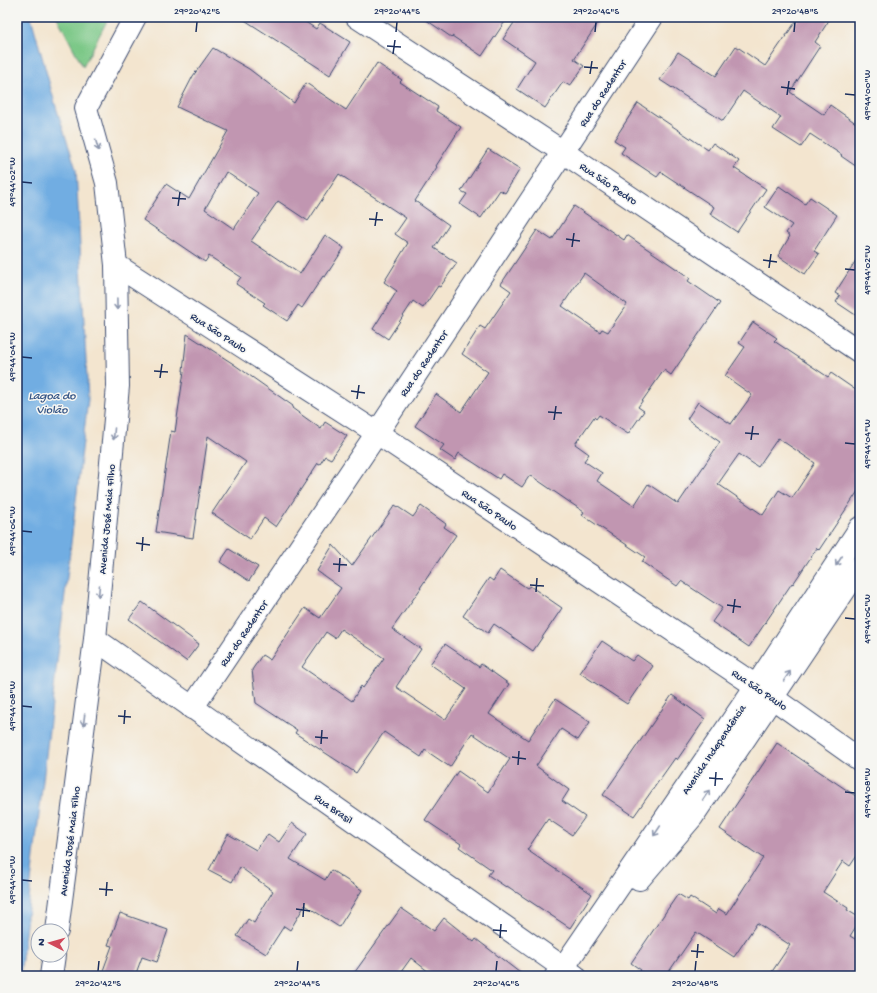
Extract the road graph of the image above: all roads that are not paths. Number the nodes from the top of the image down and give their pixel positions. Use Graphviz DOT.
graph roads {
  1 [pos="134,17"];
  2 [pos="357,17"];
  3 [pos="652,17"];
  4 [pos="563,152"];
  5 [pos="116,265"];
  6 [pos="860,352"];
  7 [pos="377,434"];
  8 [pos="860,528"];
  9 [pos="860,567"];
  10 [pos="95,640"];
  11 [pos="764,691"];
  12 [pos="192,708"];
  13 [pos="860,760"];
  14 [pos="58,923"];
  15 [pos="53,963"];
  16 [pos="563,974"];
  17 [pos="51,976"];
  1 -- 5 [label="street, Avenida José Maia Filho, one-way"];
  2 -- 4 [label="street, Rua São Pedro"];
  3 -- 4 [label="street, Rua do Redentor"];
  4 -- 6 [label="street, Rua São Pedro"];
  4 -- 7 [label="street, Rua do Redentor"];
  5 -- 7 [label="street, Rua São Paulo"];
  5 -- 10 [label="street, Avenida José Maia Filho, one-way"];
  7 -- 11 [label="street, Rua São Paulo"];
  7 -- 12 [label="street, Rua do Redentor"];
  8 -- 11 [label="street, Avenida Independência, one-way"];
  11 -- 9 [label="street, Avenida Independência, one-way"];
  10 -- 12 [label="street, Rua Brasil"];
  10 -- 14 [label="street, Avenida José Maia Filho, one-way"];
  11 -- 13 [label="street, Rua São Paulo"];
  11 -- 16 [label="street, Avenida Independência"];
  12 -- 16 [label="street, Rua Brasil"];
  15 -- 17 [label="street"];
}
